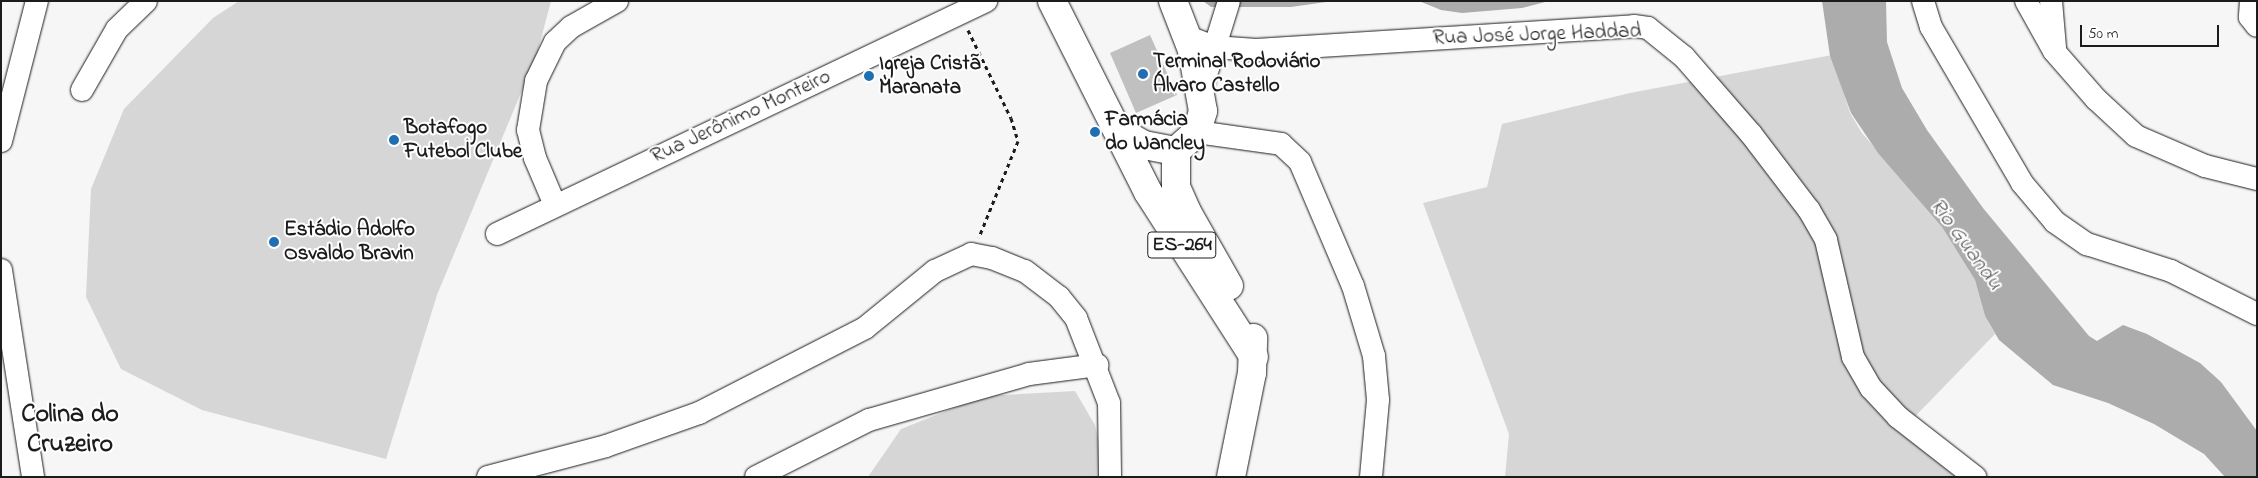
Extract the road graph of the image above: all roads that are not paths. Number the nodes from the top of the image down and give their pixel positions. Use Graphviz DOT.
graph roads {
  1 [pos="37,1"];
  2 [pos="146,1"];
  3 [pos="617,1"];
  4 [pos="986,1"];
  5 [pos="1052,1"];
  6 [pos="1173,1"];
  7 [pos="1229,1"];
  8 [pos="1923,1"];
  9 [pos="2026,1"];
  10 [pos="2051,1"];
  11 [pos="2251,1"];
  12 [pos="2257,26"];
  13 [pos="1198,45"];
  14 [pos="2054,51"];
  15 [pos="82,90"];
  16 [pos="4,109"];
  17 [pos="1118,130"];
  18 [pos="1197,132"];
  19 [pos="1,140"];
  20 [pos="1176,151"];
  21 [pos="2257,179"];
  22 [pos="555,206"];
  23 [pos="498,234"];
  24 [pos="1,270"];
  25 [pos="2257,314"];
  26 [pos="1254,357"];
  27 [pos="1097,365"];
  28 [pos="33,477"];
  29 [pos="488,477"];
  30 [pos="756,477"];
  31 [pos="1110,477"];
  32 [pos="1231,477"];
  33 [pos="1371,477"];
  34 [pos="1975,477"];
  1 -- 16 [label="street"];
  2 -- 15 [label="street"];
  3 -- 22 [label="street"];
  4 -- 22 [label="street, Rua Jerônimo Monteiro"];
  5 -- 17 [label="main road, ES-264"];
  6 -- 13 [label="main road"];
  7 -- 13 [label="street"];
  8 -- 25 [label="street"];
  9 -- 14 [label="street"];
  10 -- 14 [label="street"];
  11 -- 12 [label="street"];
  13 -- 18 [label="main road"];
  13 -- 34 [label="street, Rua José Jorge Haddad"];
  14 -- 21 [label="street"];
  16 -- 19 [label="street"];
  17 -- 20 [label="main road"];
  17 -- 26 [label="main road, ES-264"];
  18 -- 20 [label="main road"];
  18 -- 33 [label="street"];
  20 -- 26 [label="main road, ES-264"];
  22 -- 23 [label="street, Rua Jerônimo Monteiro"];
  24 -- 28 [label="street"];
  26 -- 32 [label="main road, ES-264"];
  27 -- 29 [label="street"];
  27 -- 30 [label="street"];
  27 -- 31 [label="street"];
}
